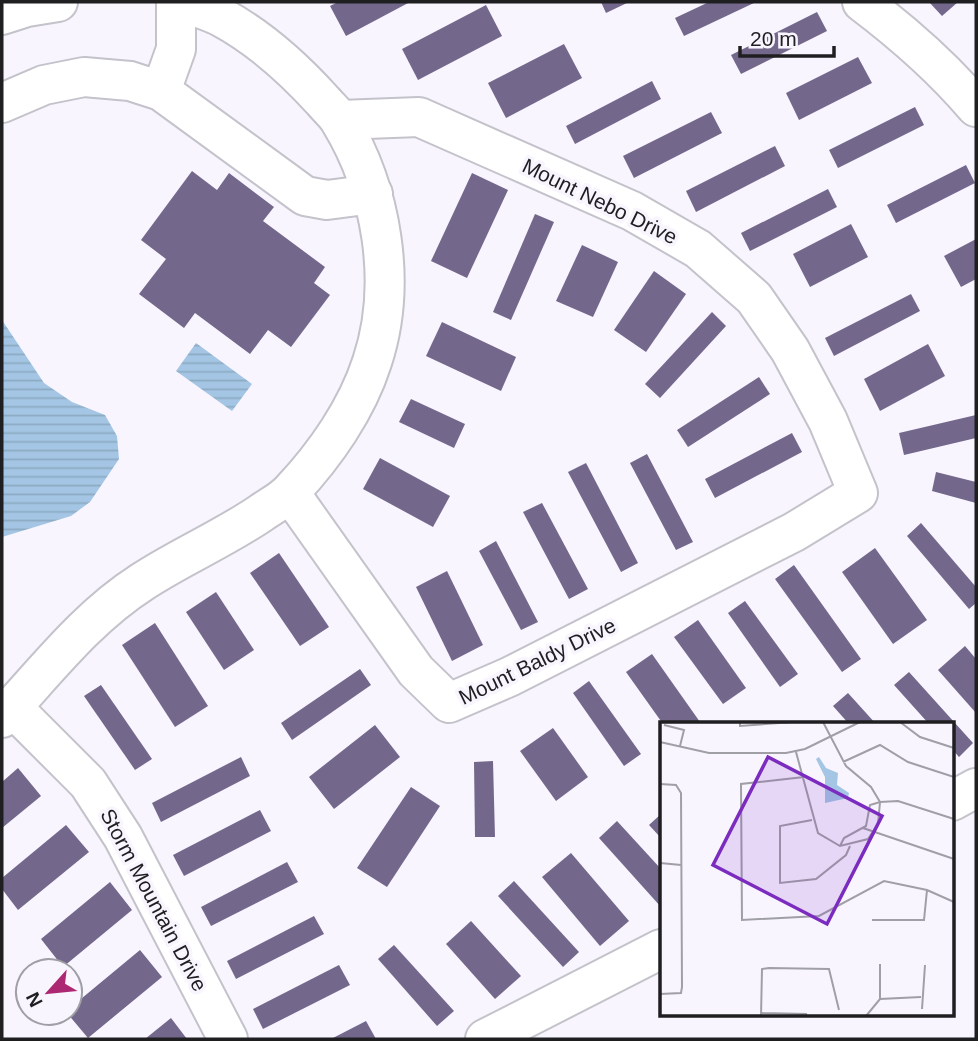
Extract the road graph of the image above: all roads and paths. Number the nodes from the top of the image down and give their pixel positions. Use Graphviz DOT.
graph roads {
  1 [pos="58,2"];
  2 [pos="176,2"];
  3 [pos="182,2"];
  4 [pos="862,2"];
  5 [pos="2,15"];
  6 [pos="161,91"];
  7 [pos="2,103"];
  8 [pos="976,107"];
  9 [pos="340,120"];
  10 [pos="373,194"];
  11 [pos="290,493"];
  12 [pos="858,493"];
  13 [pos="7,713"];
  14 [pos="976,788"];
  15 [pos="954,800"];
  16 [pos="660,950"];
  17 [pos="228,1039"];
  18 [pos="485,1039"];
  1 -- 5 [label="street"];
  2 -- 6 [label="street"];
  3 -- 9 [label="street"];
  4 -- 8 [label="street"];
  6 -- 7 [label="street"];
  6 -- 10 [label="street"];
  9 -- 10 [label="street"];
  9 -- 12 [label="street, Mount Nebo Drive"];
  10 -- 11 [label="street"];
  11 -- 12 [label="street, Mount Baldy Drive"];
  11 -- 13 [label="street"];
  13 -- 17 [label="street, Storm Mountain Drive"];
  14 -- 15 [label="street"];
  16 -- 18 [label="street"];
}
